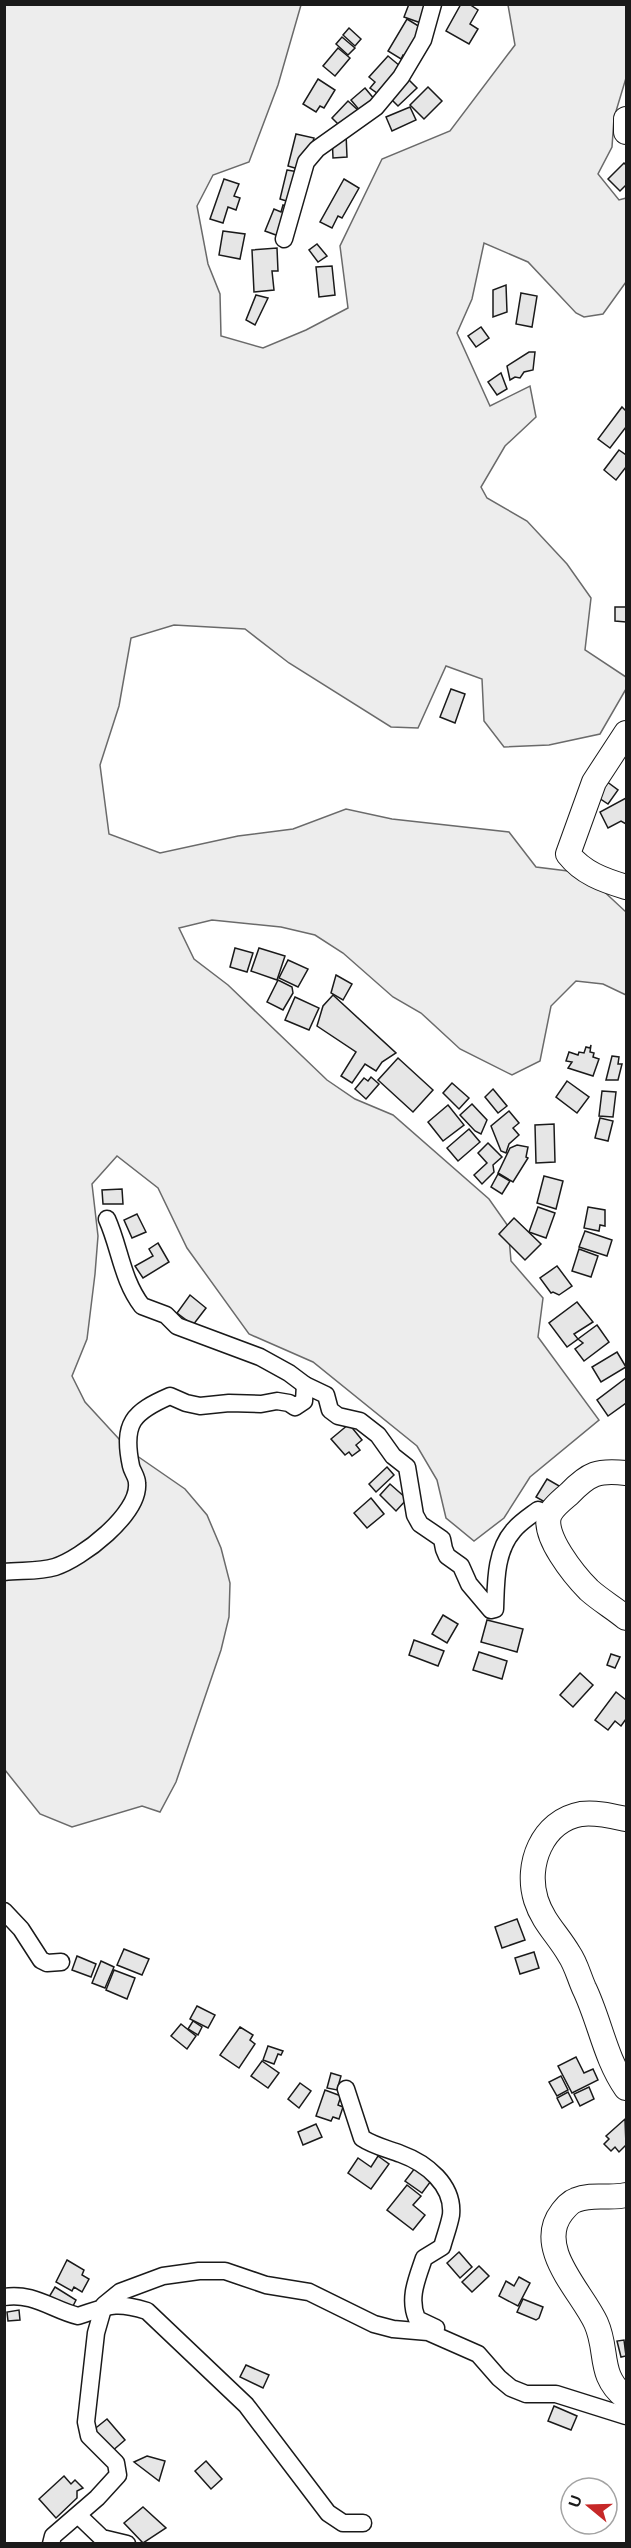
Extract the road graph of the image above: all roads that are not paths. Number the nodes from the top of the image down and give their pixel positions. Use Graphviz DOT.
graph roads {
  1 [pos="434,4"];
  2 [pos="627,119"];
  3 [pos="627,132"];
  4 [pos="284,239"];
  5 [pos="623,743"];
  6 [pos="627,886"];
  7 [pos="107,1219"];
  8 [pos="305,1385"];
  9 [pos="627,1473"];
  10 [pos="549,1515"];
  11 [pos="4,1572"];
  12 [pos="627,1618"];
  13 [pos="627,1819"];
  14 [pos="4,1911"];
  15 [pos="61,1962"];
  16 [pos="627,2088"];
  17 [pos="346,2089"];
  18 [pos="627,2195"];
  19 [pos="4,2297"];
  20 [pos="105,2305"];
  21 [pos="456,2343"];
  22 [pos="627,2398"];
  23 [pos="627,2416"];
  24 [pos="78,2515"];
  25 [pos="363,2523"];
  26 [pos="51,2544"];
  27 [pos="128,2544"];
  1 -- 4 [label="street"];
  2 -- 3 [label="street"];
  5 -- 6 [label="street"];
  7 -- 8 [label="street"];
  8 -- 10 [label="street"];
  8 -- 11 [label="street"];
  9 -- 10 [label="street"];
  10 -- 12 [label="street"];
  13 -- 16 [label="street"];
  14 -- 15 [label="street"];
  17 -- 21 [label="street"];
  18 -- 22 [label="street"];
  19 -- 20 [label="street"];
  20 -- 21 [label="street"];
  20 -- 24 [label="street"];
  20 -- 25 [label="street"];
  21 -- 23 [label="street"];
  24 -- 26 [label="street"];
  24 -- 27 [label="street"];
}
